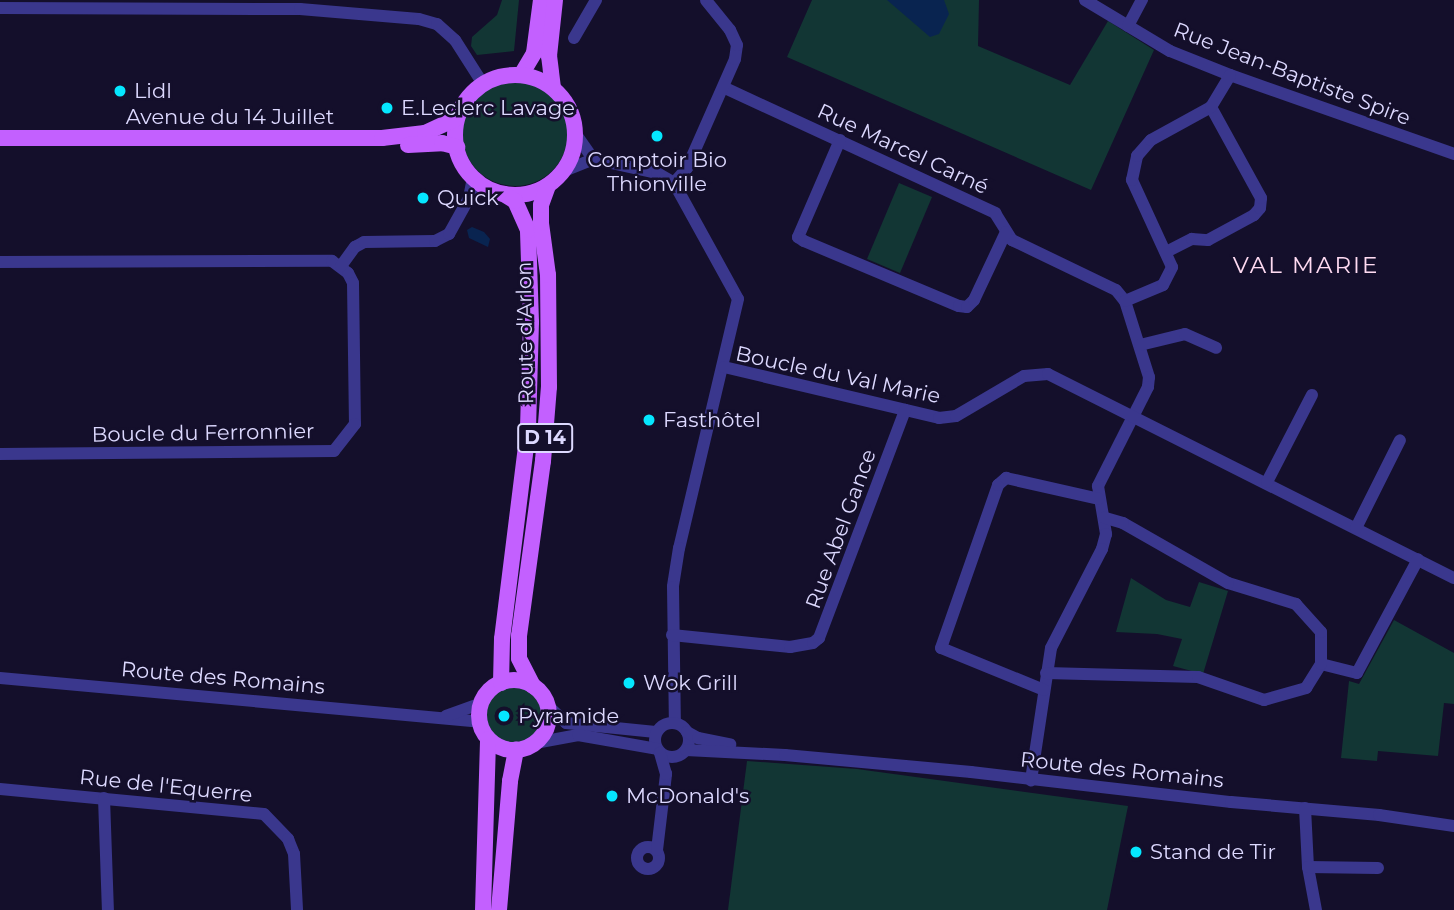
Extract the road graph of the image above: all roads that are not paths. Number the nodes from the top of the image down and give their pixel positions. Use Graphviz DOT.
graph roads {
  1 [pos="541,0"];
  2 [pos="555,0"];
  3 [pos="596,0"];
  4 [pos="706,0"];
  5 [pos="1085,0"];
  6 [pos="1142,0"];
  7 [pos="0,8"];
  8 [pos="1128,26"];
  9 [pos="575,38"];
  10 [pos="521,75"];
  11 [pos="1230,75"];
  12 [pos="482,84"];
  13 [pos="553,88"];
  14 [pos="725,88"];
  15 [pos="1211,107"];
  16 [pos="457,118"];
  17 [pos="575,133"];
  18 [pos="0,138"];
  19 [pos="840,140"];
  20 [pos="457,147"];
  21 [pos="0,149"];
  22 [pos="1454,154"];
  23 [pos="593,159"];
  24 [pos="564,171"];
  25 [pos="479,183"];
  26 [pos="674,183"];
  27 [pos="548,186"];
  28 [pos="504,194"];
  29 [pos="1006,232"];
  30 [pos="1166,252"];
  31 [pos="0,261"];
  32 [pos="341,265"];
  33 [pos="1125,301"];
  34 [pos="1140,345"];
  35 [pos="1216,348"];
  36 [pos="724,367"];
  37 [pos="1312,395"];
  38 [pos="905,410"];
  39 [pos="1132,418"];
  40 [pos="1400,440"];
  41 [pos="0,454"];
  42 [pos="1267,482"];
  43 [pos="1099,499"];
  44 [pos="1105,518"];
  45 [pos="1356,528"];
  46 [pos="1418,559"];
  47 [pos="1454,578"];
  48 [pos="672,635"];
  49 [pos="1321,664"];
  50 [pos="1046,673"];
  51 [pos="0,678"];
  52 [pos="501,682"];
  53 [pos="533,686"];
  54 [pos="1044,690"];
  55 [pos="481,703"];
  56 [pos="548,706"];
  57 [pos="442,717"];
  58 [pos="480,722"];
  59 [pos="675,723"];
  60 [pos="656,732"];
  61 [pos="687,732"];
  62 [pos="488,738"];
  63 [pos="535,743"];
  64 [pos="516,750"];
  65 [pos="658,751"];
  66 [pos="682,753"];
  67 [pos="785,755"];
  68 [pos="666,774"];
  69 [pos="1031,780"];
  70 [pos="0,789"];
  71 [pos="104,799"];
  72 [pos="1306,808"];
  73 [pos="1454,826"];
  74 [pos="657,850"];
  75 [pos="1308,867"];
  76 [pos="1378,868"];
  77 [pos="108,910"];
  78 [pos="297,910"];
  79 [pos="483,910"];
  80 [pos="499,910"];
  81 [pos="1316,910"];
  1 -- 10 [label="main road"];
  2 -- 13 [label="main road"];
  3 -- 9 [label="street"];
  4 -- 14 [label="street"];
  5 -- 8 [label="street, Rue Jean-Baptiste Spire"];
  6 -- 8 [label="street"];
  7 -- 12 [label="street"];
  8 -- 11 [label="street, Rue Jean-Baptiste Spire"];
  10 -- 12 [label="main road"];
  10 -- 13 [label="main road"];
  11 -- 15 [label="street"];
  11 -- 22 [label="street, Rue Jean-Baptiste Spire"];
  12 -- 16 [label="main road"];
  13 -- 17 [label="main road"];
  14 -- 19 [label="street, Rue Marcel Carné"];
  14 -- 26 [label="street"];
  15 -- 30 [label="street"];
  15 -- 30 [label="street"];
  16 -- 18 [label="main road, Avenue du 14 Juillet"];
  16 -- 20 [label="main road"];
  17 -- 23 [label="street"];
  17 -- 24 [label="main road"];
  19 -- 29 [label="street, Rue Marcel Carné"];
  19 -- 29 [label="street"];
  20 -- 21 [label="main road, Avenue du 14 Juillet"];
  20 -- 25 [label="main road"];
  23 -- 24 [label="street"];
  23 -- 26 [label="street"];
  24 -- 27 [label="main road"];
  25 -- 28 [label="main road"];
  25 -- 32 [label="street"];
  26 -- 36 [label="street"];
  27 -- 28 [label="main road"];
  27 -- 53 [label="main road, Route d'Arlon / D 14"];
  28 -- 52 [label="main road, Route d'Arlon / D 14"];
  29 -- 33 [label="street, Rue Marcel Carné"];
  30 -- 33 [label="street"];
  31 -- 32 [label="street"];
  32 -- 41 [label="street, Boucle du Ferronnier"];
  33 -- 34 [label="street"];
  34 -- 35 [label="street"];
  34 -- 39 [label="street"];
  36 -- 38 [label="street, Boucle du Val Marie"];
  36 -- 48 [label="street, Boucle du Val Marie"];
  37 -- 42 [label="street"];
  38 -- 39 [label="street, Boucle du Val Marie"];
  38 -- 48 [label="street, Rue Abel Gance"];
  39 -- 42 [label="street, Boucle du Val Marie"];
  39 -- 43 [label="street"];
  40 -- 45 [label="street"];
  42 -- 45 [label="street, Boucle du Val Marie"];
  43 -- 44 [label="street"];
  43 -- 54 [label="street"];
  44 -- 49 [label="street"];
  44 -- 50 [label="street"];
  45 -- 46 [label="street, Boucle du Val Marie"];
  46 -- 47 [label="street, Boucle du Val Marie"];
  46 -- 49 [label="street"];
  48 -- 59 [label="street, Boucle du Val Marie"];
  49 -- 50 [label="street"];
  50 -- 54 [label="street"];
  51 -- 57 [label="street, Route des Romains"];
  52 -- 53 [label="main road"];
  52 -- 55 [label="main road"];
  53 -- 56 [label="main road"];
  54 -- 69 [label="street"];
  55 -- 57 [label="street, Route des Romains"];
  55 -- 58 [label="main road"];
  56 -- 60 [label="street"];
  56 -- 63 [label="main road"];
  57 -- 58 [label="street, Route des Romains"];
  58 -- 62 [label="main road"];
  59 -- 60 [label="street"];
  59 -- 61 [label="street, Route des Romains"];
  60 -- 65 [label="street"];
  61 -- 66 [label="street"];
  61 -- 67 [label="street, Route des Romains"];
  62 -- 64 [label="main road"];
  62 -- 79 [label="main road"];
  63 -- 64 [label="main road"];
  63 -- 65 [label="street, Route des Romains"];
  64 -- 80 [label="main road"];
  65 -- 66 [label="street, Route des Romains"];
  65 -- 68 [label="street"];
  66 -- 67 [label="street, Route des Romains"];
  66 -- 68 [label="street"];
  67 -- 69 [label="street, Route des Romains"];
  68 -- 74 [label="street"];
  69 -- 72 [label="street, Route des Romains"];
  70 -- 71 [label="street, Rue de l'Equerre"];
  71 -- 77 [label="street"];
  71 -- 78 [label="street, Rue de l'Equerre"];
  72 -- 73 [label="street, Route des Romains"];
  72 -- 75 [label="street"];
  75 -- 76 [label="street"];
  75 -- 81 [label="street"];
}
